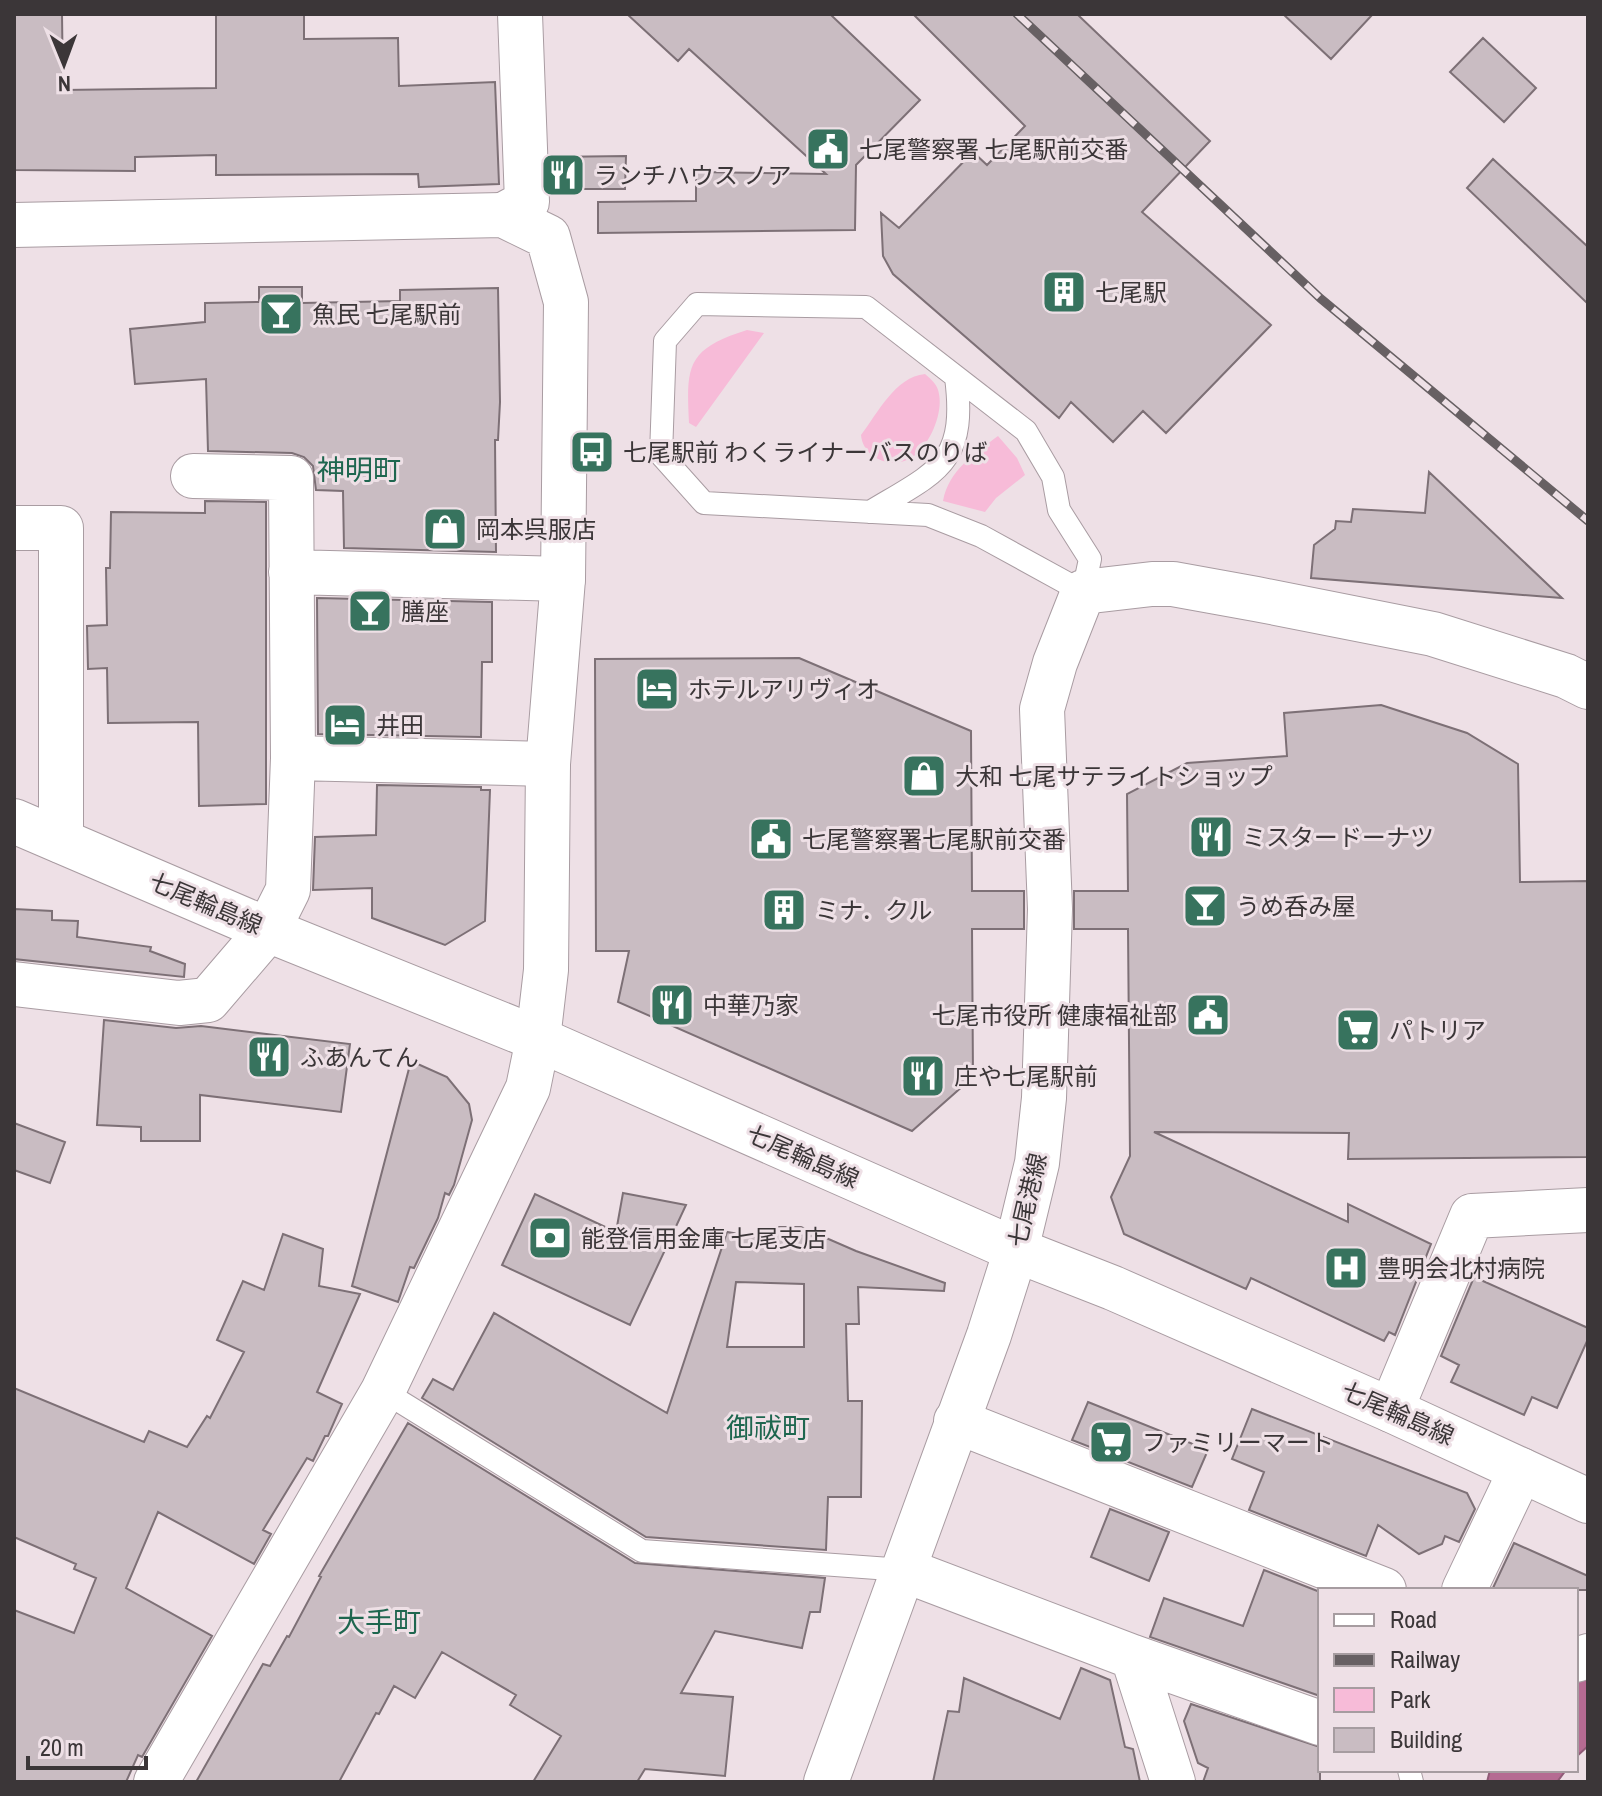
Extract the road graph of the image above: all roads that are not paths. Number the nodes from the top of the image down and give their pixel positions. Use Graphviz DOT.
graph roads {
  1 [pos="520,14"];
  2 [pos="503,215"];
  3 [pos="14,225"];
  4 [pos="956,377"];
  5 [pos="193,476"];
  6 [pos="870,512"];
  7 [pos="14,528"];
  8 [pos="291,572"];
  9 [pos="563,579"];
  10 [pos="1083,592"];
  11 [pos="1588,687"];
  12 [pos="293,758"];
  13 [pos="548,764"];
  14 [pos="14,821"];
  15 [pos="61,841"];
  16 [pos="268,930"];
  17 [pos="14,984"];
  18 [pos="538,1039"];
  19 [pos="1588,1210"];
  20 [pos="1016,1250"];
  21 [pos="383,1391"];
  22 [pos="1391,1410"];
  23 [pos="956,1421"];
  24 [pos="1521,1470"];
  25 [pos="1588,1501"];
  26 [pos="904,1570"];
  27 [pos="1379,1588"];
  28 [pos="1465,1588"];
  29 [pos="1133,1657"];
  30 [pos="1318,1722"];
  31 [pos="156,1782"];
  32 [pos="826,1782"];
  33 [pos="1173,1782"];
  1 -- 2 [label="street"];
  2 -- 3 [label="street"];
  2 -- 9 [label="street"];
  4 -- 6 [label="lane"];
  4 -- 6 [label="lane"];
  4 -- 10 [label="lane"];
  5 -- 8 [label="street"];
  6 -- 10 [label="lane"];
  7 -- 15 [label="street"];
  8 -- 9 [label="street"];
  8 -- 12 [label="street"];
  9 -- 13 [label="street"];
  10 -- 11 [label="street"];
  10 -- 20 [label="street, 七尾港線"];
  12 -- 13 [label="street"];
  12 -- 16 [label="street"];
  13 -- 18 [label="street"];
  14 -- 15 [label="street, 七尾輪島線"];
  15 -- 16 [label="street, 七尾輪島線"];
  16 -- 17 [label="street"];
  16 -- 18 [label="street, 七尾輪島線"];
  18 -- 20 [label="street, 七尾輪島線"];
  18 -- 21 [label="street"];
  19 -- 22 [label="street"];
  20 -- 22 [label="street, 七尾輪島線"];
  20 -- 23 [label="street, 七尾港線"];
  21 -- 26 [label="lane"];
  21 -- 31 [label="street"];
  22 -- 24 [label="street, 七尾輪島線"];
  23 -- 26 [label="street, 七尾港線"];
  23 -- 27 [label="street"];
  24 -- 25 [label="street, 七尾輪島線"];
  24 -- 28 [label="street"];
  26 -- 29 [label="street"];
  26 -- 32 [label="street, 七尾港線"];
  29 -- 30 [label="street"];
  29 -- 33 [label="street"];
}
